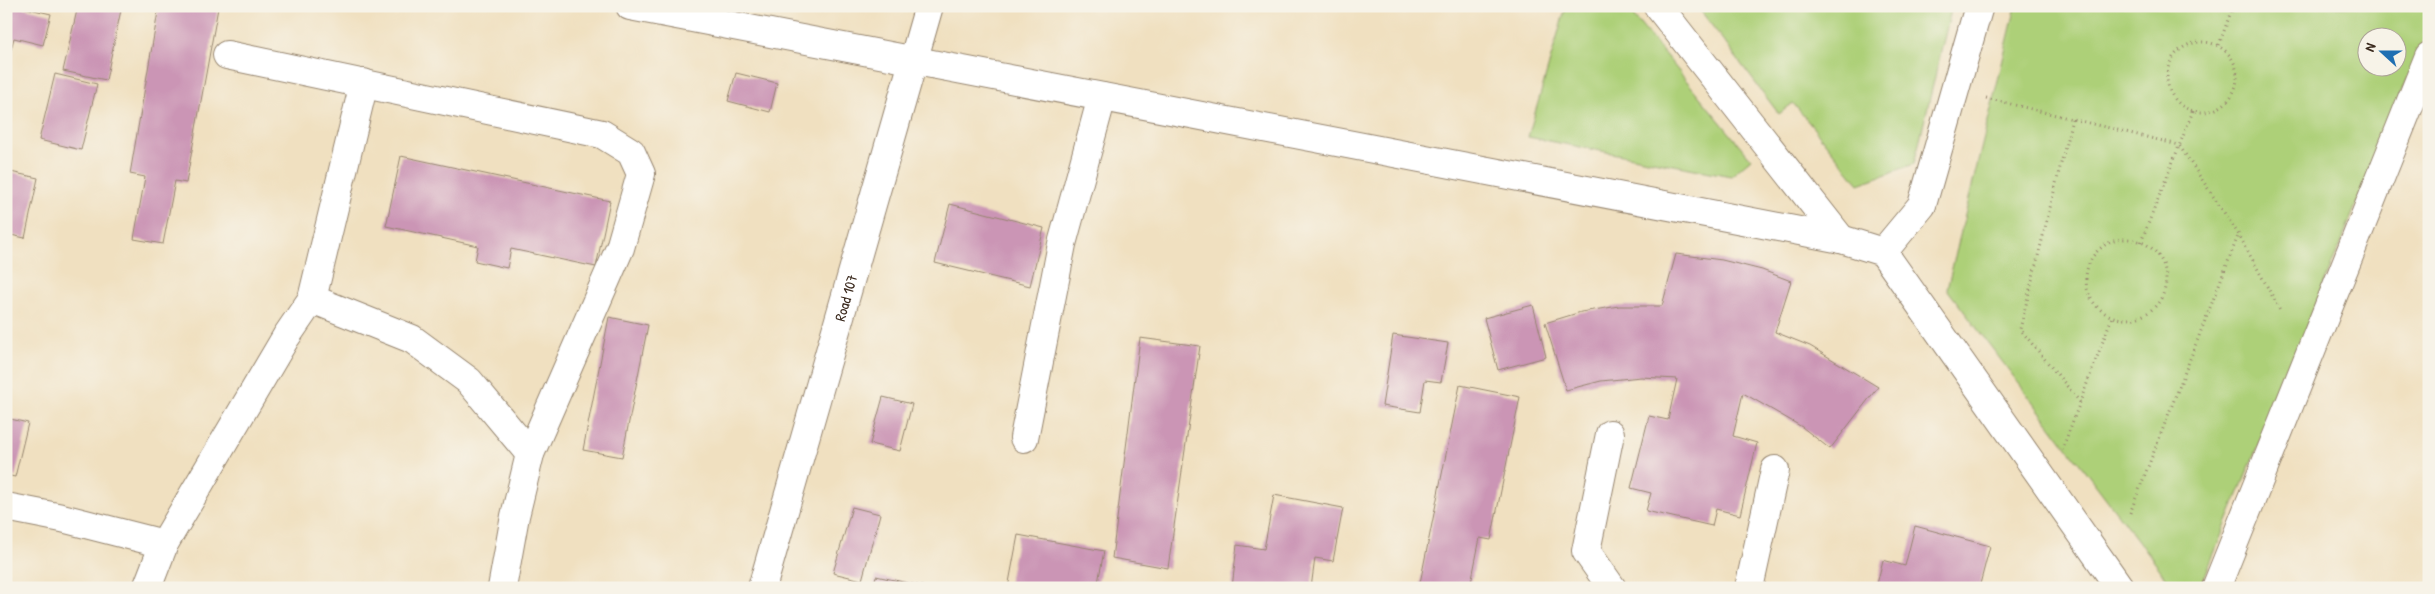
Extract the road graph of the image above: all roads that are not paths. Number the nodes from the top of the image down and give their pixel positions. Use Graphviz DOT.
graph roads {
  1 [pos="630,6"];
  2 [pos="929,6"];
  3 [pos="1658,6"];
  4 [pos="1978,6"];
  5 [pos="227,55"];
  6 [pos="2429,56"];
  7 [pos="913,60"];
  8 [pos="364,83"];
  9 [pos="1102,97"];
  10 [pos="1841,239"];
  11 [pos="1883,252"];
  12 [pos="312,299"];
  13 [pos="1610,434"];
  14 [pos="1024,438"];
  15 [pos="530,454"];
  16 [pos="1775,470"];
  17 [pos="6,507"];
  18 [pos="164,544"];
  19 [pos="147,588"];
  20 [pos="502,588"];
  21 [pos="762,588"];
  22 [pos="1612,588"];
  23 [pos="1749,588"];
  24 [pos="2120,588"];
  25 [pos="2216,588"];
  1 -- 7 [label="street"];
  2 -- 7 [label="street, Road 107"];
  3 -- 10 [label="street"];
  4 -- 11 [label="street"];
  5 -- 8 [label="street"];
  6 -- 25 [label="street"];
  7 -- 9 [label="street"];
  7 -- 21 [label="street, Road 107"];
  8 -- 12 [label="street"];
  8 -- 15 [label="street"];
  9 -- 10 [label="street"];
  9 -- 14 [label="street"];
  10 -- 11 [label="street"];
  11 -- 24 [label="street"];
  12 -- 15 [label="street"];
  12 -- 18 [label="street"];
  13 -- 22 [label="street"];
  15 -- 20 [label="street"];
  16 -- 23 [label="street"];
  17 -- 18 [label="street"];
  18 -- 19 [label="street"];
}
